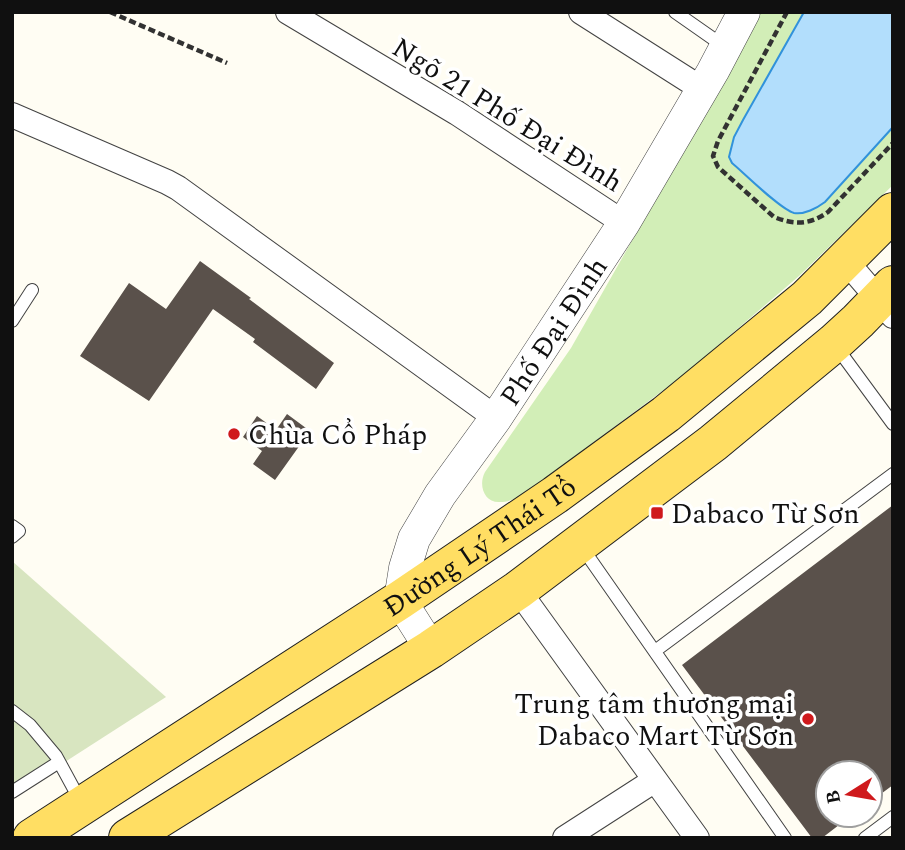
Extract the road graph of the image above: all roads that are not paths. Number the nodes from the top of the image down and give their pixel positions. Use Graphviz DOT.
graph roads {
  1 [pos="288,12"];
  2 [pos="580,12"];
  3 [pos="675,12"];
  4 [pos="744,12"];
  5 [pos="726,47"];
  6 [pos="702,89"];
  7 [pos="12,115"];
  8 [pos="893,212"];
  9 [pos="624,223"];
  10 [pos="845,260"];
  11 [pos="32,290"];
  12 [pos="888,300"];
  13 [pos="12,321"];
  14 [pos="834,343"];
  15 [pos="496,418"];
  16 [pos="893,424"];
  17 [pos="893,474"];
  18 [pos="12,526"];
  19 [pos="12,537"];
  20 [pos="579,543"];
  21 [pos="518,590"];
  22 [pos="400,600"];
  23 [pos="431,649"];
  24 [pos="655,651"];
  25 [pos="12,711"];
  26 [pos="59,762"];
  27 [pos="655,780"];
  28 [pos="12,792"];
  29 [pos="83,805"];
  30 [pos="893,817"];
  31 [pos="32,838"];
  32 [pos="128,838"];
  33 [pos="565,838"];
  34 [pos="697,838"];
  35 [pos="785,838"];
  36 [pos="865,838"];
  1 -- 9 [label="street, Ngõ 21 Phố Đại Đình"];
  2 -- 6 [label="street"];
  3 -- 5 [label="lane"];
  4 -- 5 [label="street, Phố Đại Đình"];
  5 -- 6 [label="street, Phố Đại Đình"];
  6 -- 9 [label="street, Phố Đại Đình"];
  7 -- 15 [label="street"];
  8 -- 10 [label="main road, Đường Lý Thái Tổ"];
  9 -- 15 [label="street, Phố Đại Đình"];
  10 -- 12 [label="street"];
  10 -- 22 [label="main road, Đường Lý Thái Tổ"];
  11 -- 13 [label="lane"];
  12 -- 14 [label="main road, Đường Lý Thái Tổ"];
  14 -- 16 [label="lane"];
  14 -- 20 [label="main road, Đường Lý Thái Tổ"];
  15 -- 22 [label="street, Phố Đại Đình"];
  17 -- 24 [label="lane"];
  18 -- 19 [label="lane"];
  20 -- 21 [label="main road, Đường Lý Thái Tổ"];
  20 -- 24 [label="lane"];
  21 -- 23 [label="main road, Đường Lý Thái Tổ"];
  21 -- 27 [label="street"];
  22 -- 23 [label="street"];
  22 -- 29 [label="main road, Đường Lý Thái Tổ"];
  23 -- 32 [label="main road, Đường Lý Thái Tổ"];
  24 -- 35 [label="lane"];
  25 -- 26 [label="lane"];
  26 -- 28 [label="lane"];
  26 -- 29 [label="lane"];
  27 -- 33 [label="street"];
  27 -- 34 [label="street"];
  29 -- 31 [label="main road, Đường Lý Thái Tổ"];
  30 -- 36 [label="lane"];
}
